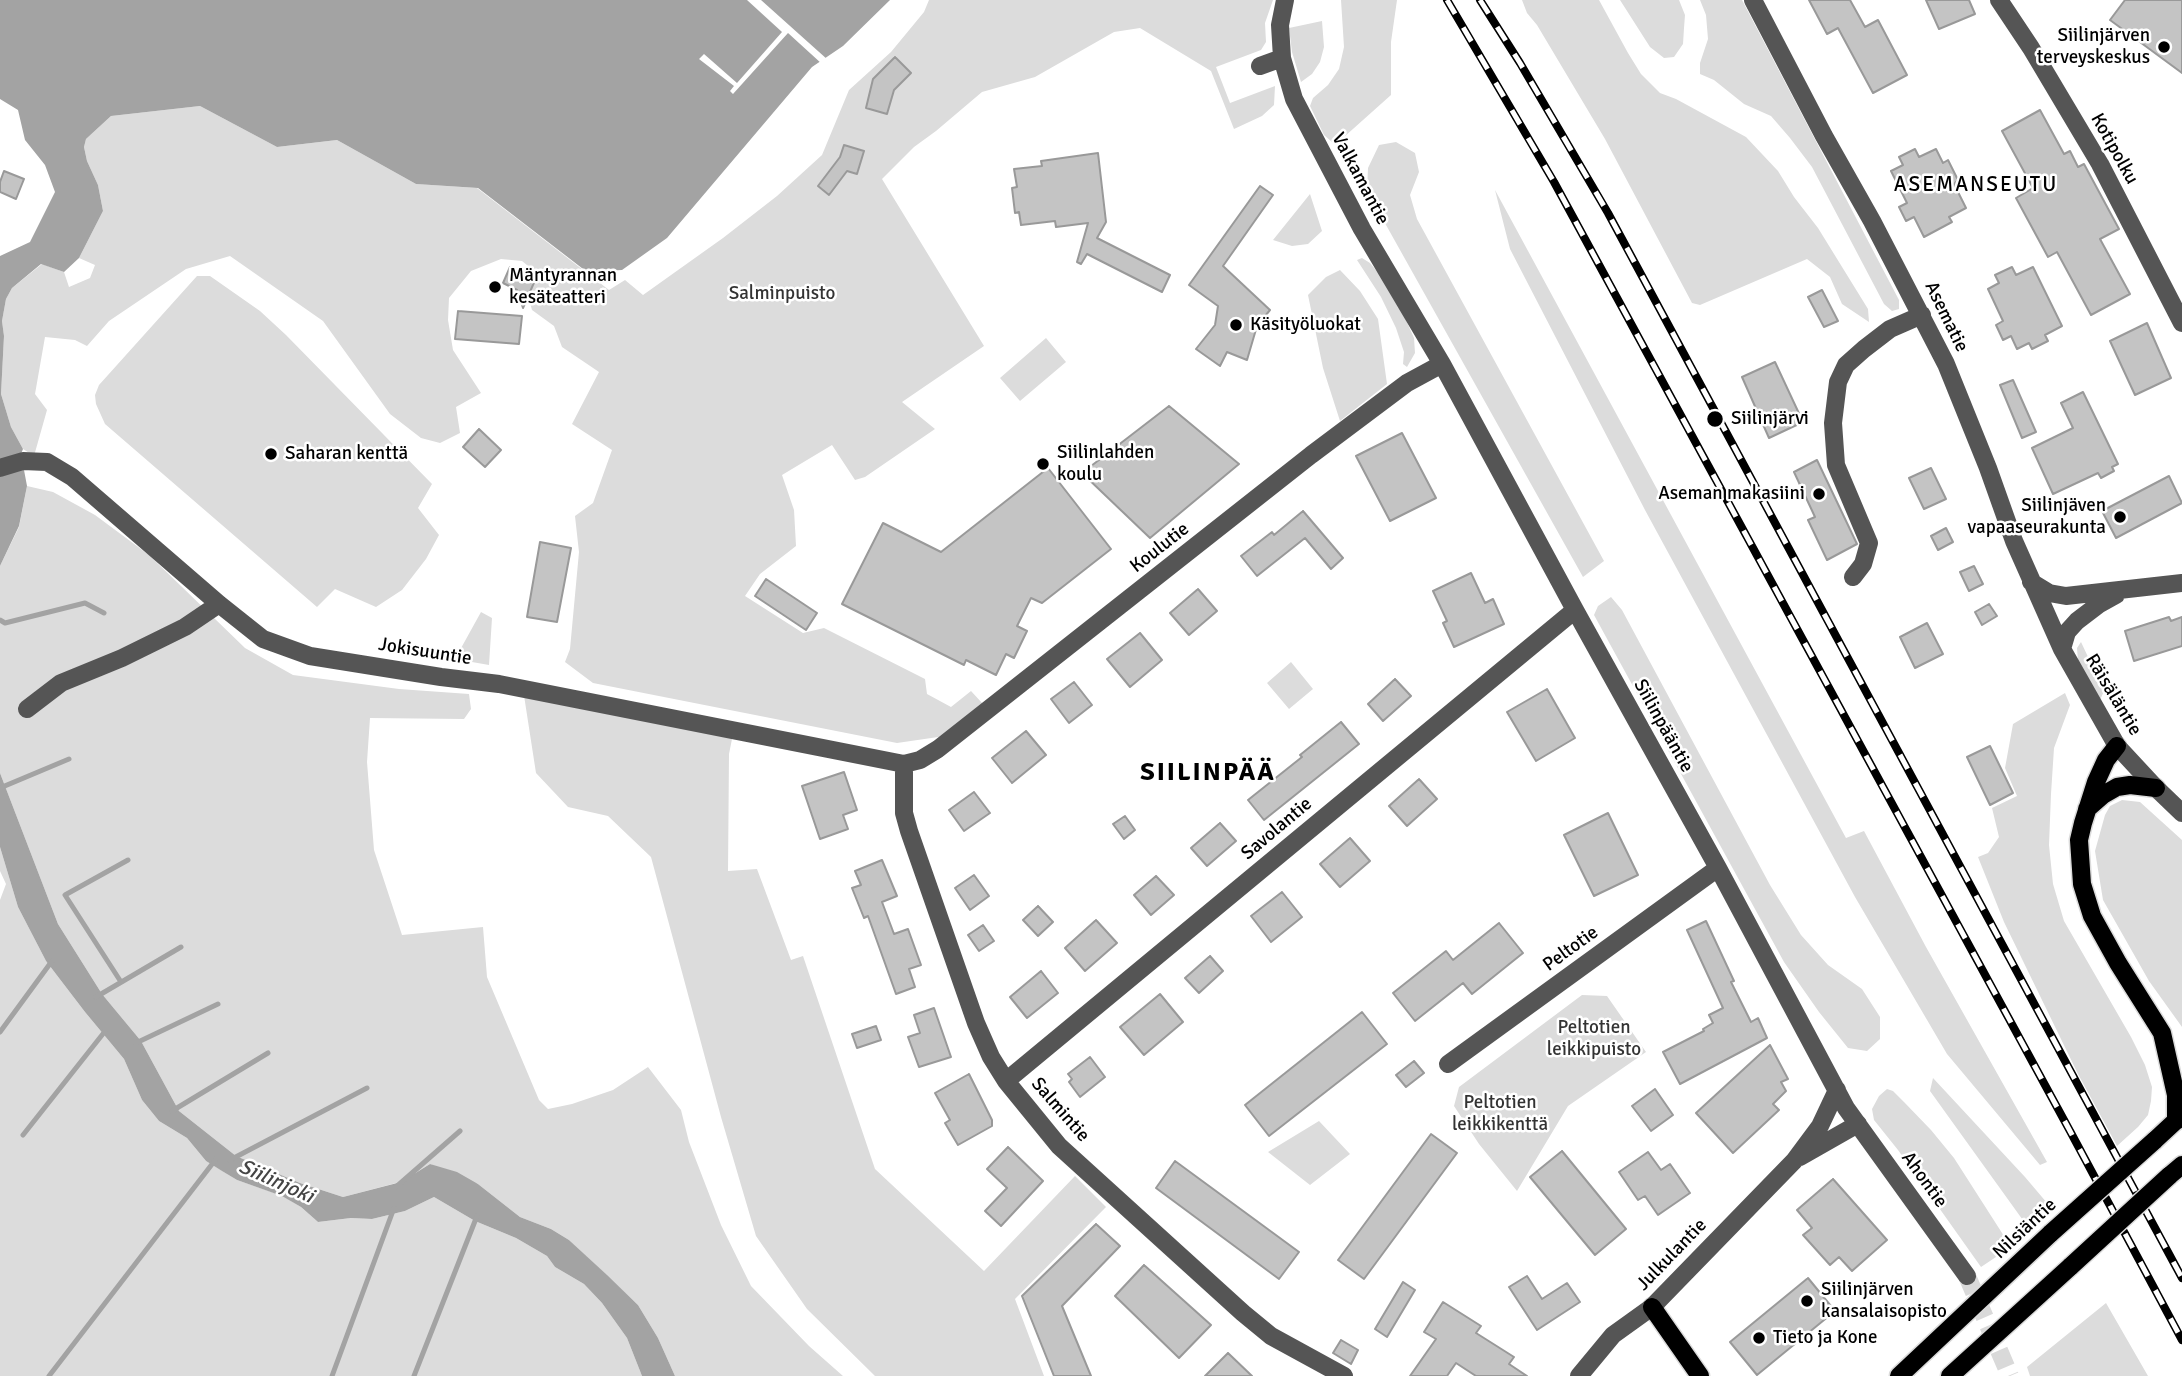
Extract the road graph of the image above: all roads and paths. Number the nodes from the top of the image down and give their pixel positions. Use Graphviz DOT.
graph roads {
  1 [pos="1285,0"];
  2 [pos="1753,0"];
  3 [pos="1999,0"];
  4 [pos="1282,58"];
  5 [pos="1260,66"];
  6 [pos="1922,315"];
  7 [pos="2182,323"];
  8 [pos="1442,364"];
  9 [pos="0,468"];
  10 [pos="1853,577"];
  11 [pos="2031,582"];
  12 [pos="2182,583"];
  13 [pos="2122,592"];
  14 [pos="219,604"];
  15 [pos="1575,610"];
  16 [pos="2062,649"];
  17 [pos="27,709"];
  18 [pos="2117,746"];
  19 [pos="904,764"];
  20 [pos="2156,788"];
  21 [pos="2087,809"];
  22 [pos="2182,813"];
  23 [pos="1718,868"];
  24 [pos="2162,1033"];
  25 [pos="2182,1047"];
  26 [pos="1448,1064"];
  27 [pos="1006,1081"];
  28 [pos="1837,1090"];
  29 [pos="1846,1108"];
  30 [pos="2179,1118"];
  31 [pos="1858,1124"];
  32 [pos="1794,1161"];
  33 [pos="2176,1171"];
  34 [pos="1967,1276"];
  35 [pos="1652,1307"];
  36 [pos="1344,1376"];
  37 [pos="1579,1376"];
  38 [pos="1700,1376"];
  39 [pos="1899,1376"];
  40 [pos="1950,1376"];
  1 -- 4 [label="street, Valkamantie"];
  2 -- 6 [label="street, Asematie"];
  3 -- 7 [label="street, Kotipolku"];
  4 -- 5 [label="street"];
  4 -- 8 [label="street, Valkamantie"];
  6 -- 10 [label="street"];
  6 -- 11 [label="street, Asematie"];
  8 -- 15 [label="street, Siilinpääntie"];
  8 -- 19 [label="street, Koulutie"];
  9 -- 14 [label="street, Jokisuuntie"];
  11 -- 13 [label="street"];
  11 -- 16 [label="street, Räisäläntie"];
  12 -- 13 [label="street"];
  13 -- 16 [label="street"];
  14 -- 17 [label="street"];
  14 -- 19 [label="street, Jokisuuntie"];
  15 -- 23 [label="street, Siilinpääntie"];
  15 -- 27 [label="street, Savolantie"];
  16 -- 18 [label="street, Räisäläntie"];
  18 -- 20 [label="street, Räisäläntie"];
  18 -- 21 [label="main road"];
  19 -- 27 [label="street, Salmintie"];
  20 -- 21 [label="main road"];
  20 -- 22 [label="street, Räisäläntie"];
  21 -- 24 [label="main road"];
  23 -- 26 [label="street, Peltotie"];
  23 -- 28 [label="street, Siilinpääntie"];
  24 -- 25 [label="main road"];
  24 -- 30 [label="main road"];
  27 -- 36 [label="street, Salmintie"];
  28 -- 29 [label="street, Siilinpääntie"];
  28 -- 32 [label="street, Julkulantie"];
  29 -- 31 [label="street, Ahontie"];
  30 -- 39 [label="main road, Nilsiäntie, bridge"];
  31 -- 32 [label="street, Julkulantie"];
  31 -- 34 [label="street, Ahontie"];
  32 -- 35 [label="street, Julkulantie"];
  33 -- 40 [label="main road, bridge"];
  35 -- 37 [label="street, Julkulantie"];
  35 -- 38 [label="main road"];
}
